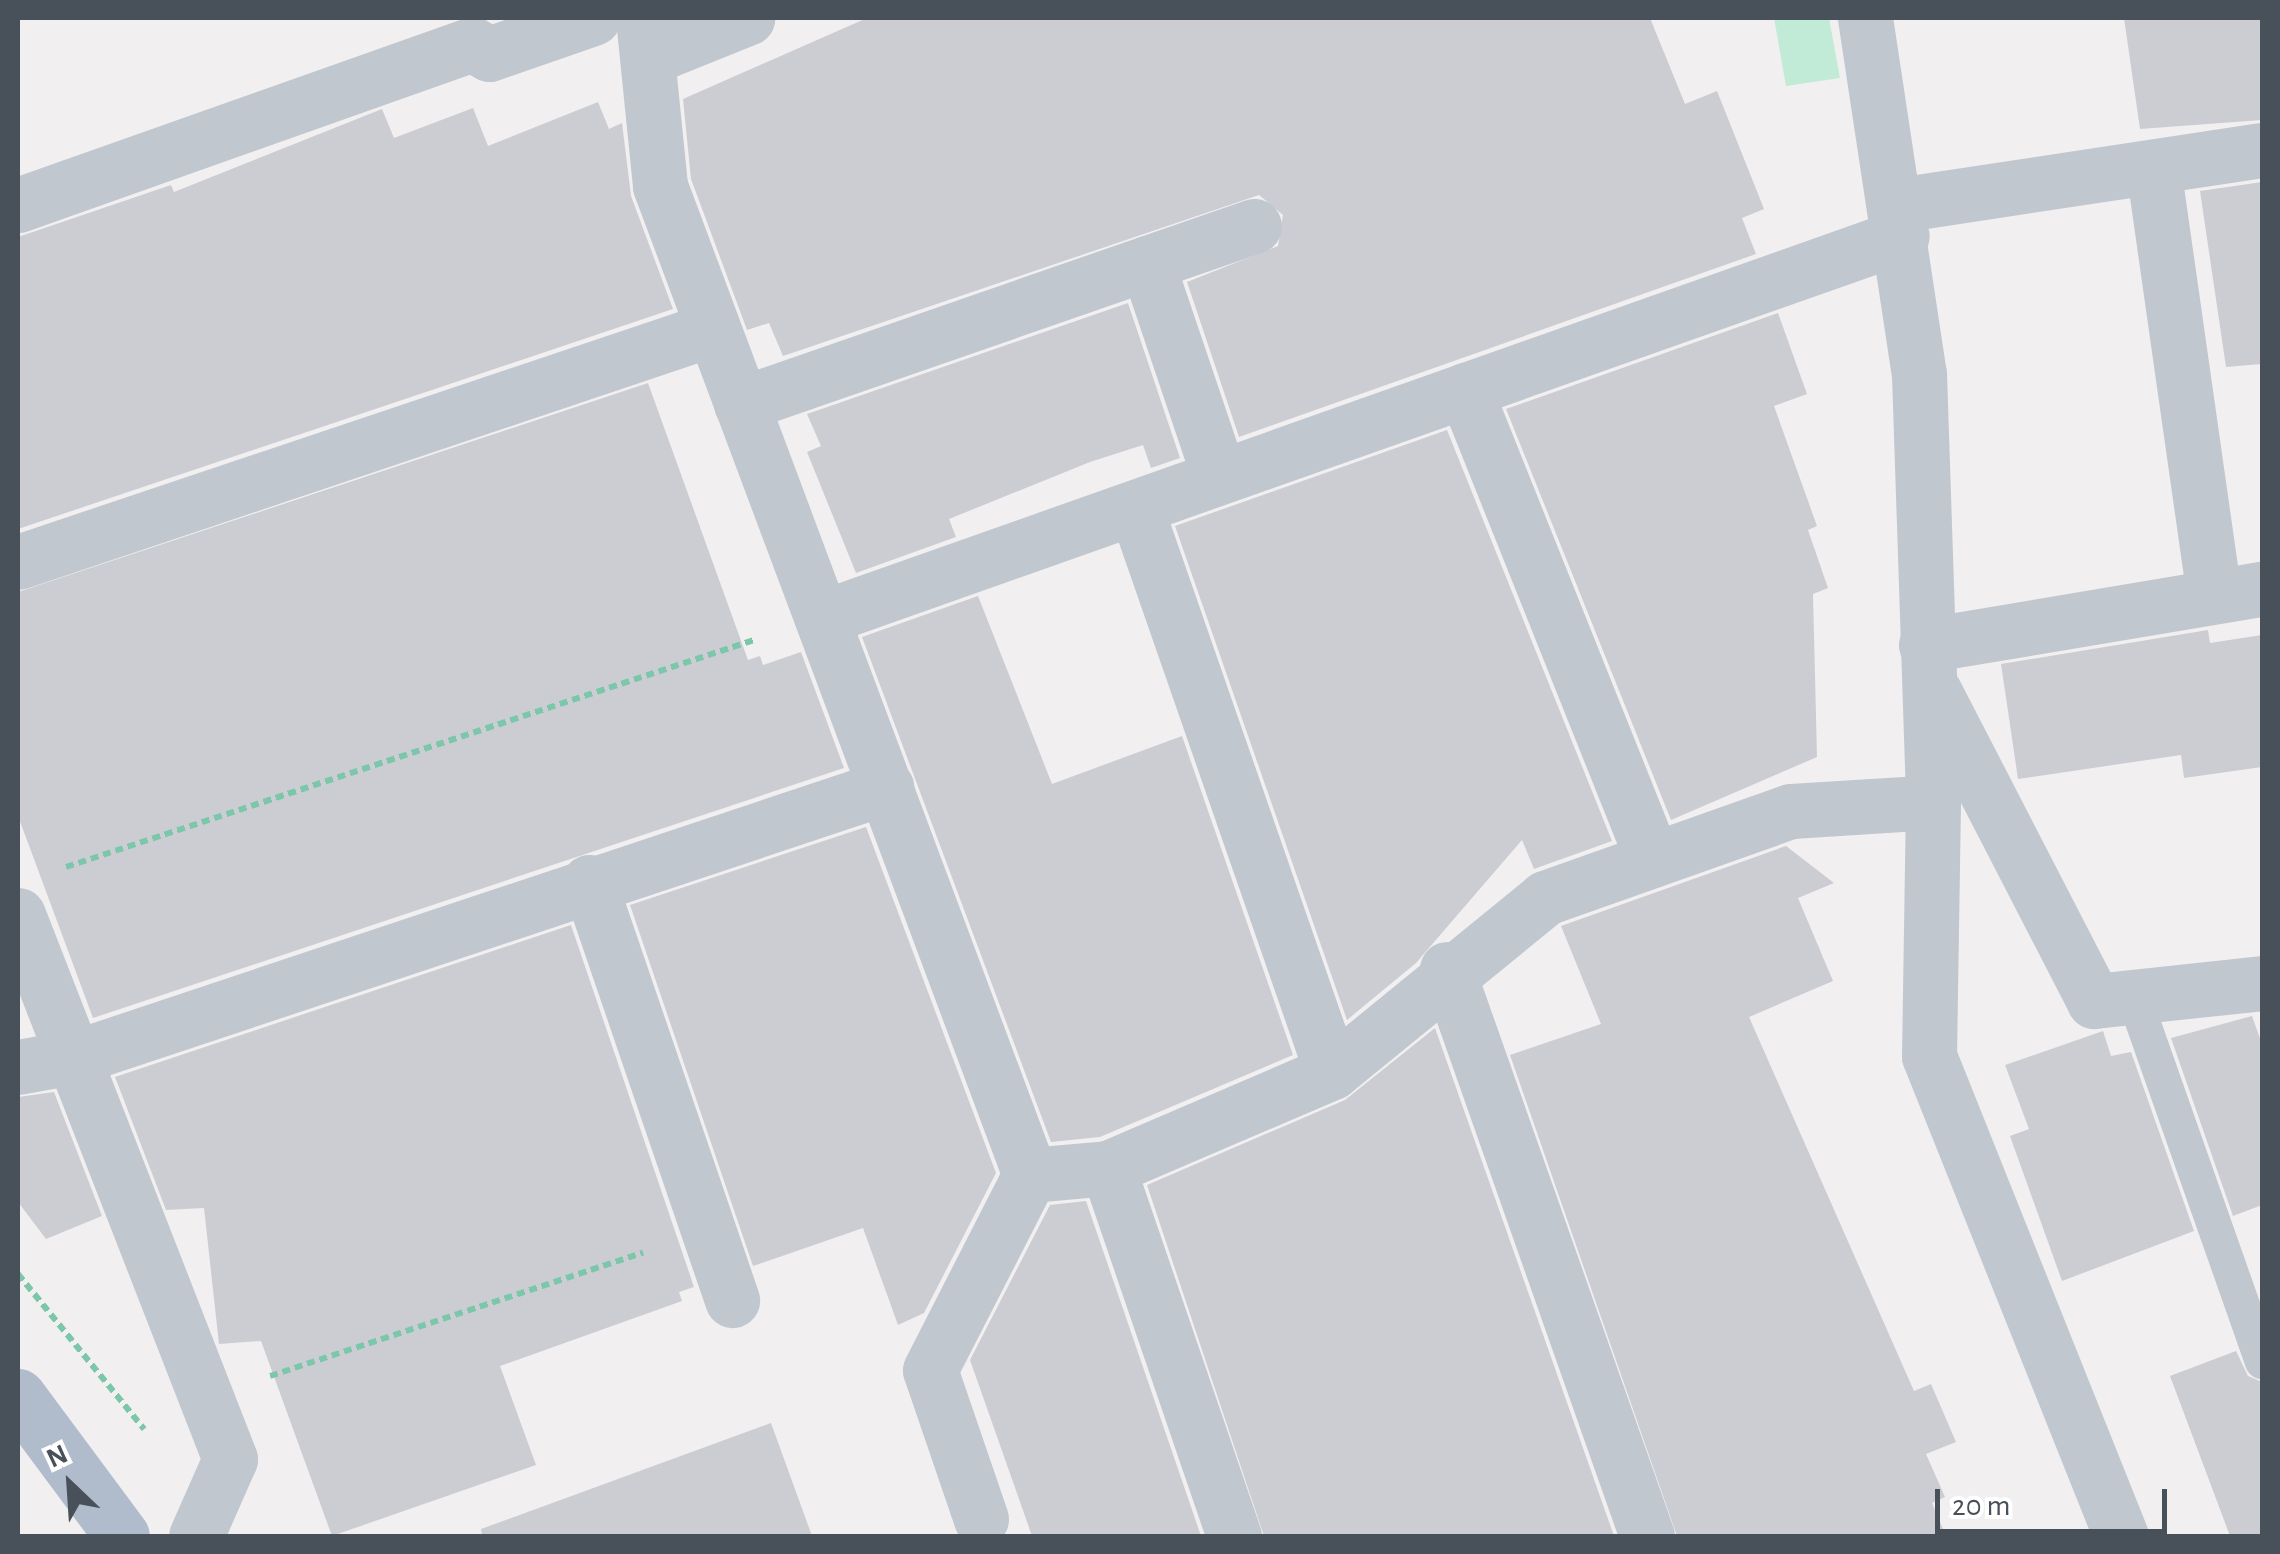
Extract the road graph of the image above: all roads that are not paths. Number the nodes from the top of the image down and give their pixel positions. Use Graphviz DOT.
graph roads {
  1 [pos="593,18"];
  2 [pos="747,18"];
  3 [pos="1865,18"];
  4 [pos="646,38"];
  5 [pos="2262,150"];
  6 [pos="2153,167"];
  7 [pos="18,206"];
  8 [pos="1900,221"];
  9 [pos="1254,226"];
  10 [pos="1147,263"];
  11 [pos="712,329"];
  12 [pos="1465,390"];
  13 [pos="741,404"];
  14 [pos="1218,476"];
  15 [pos="1136,509"];
  16 [pos="18,562"];
  17 [pos="2238,592"];
  18 [pos="824,618"];
  19 [pos="1927,662"];
  20 [pos="886,787"];
  21 [pos="1932,802"];
  22 [pos="1652,860"];
  23 [pos="589,882"];
  24 [pos="18,915"];
  25 [pos="1447,970"];
  26 [pos="2262,983"];
  27 [pos="2134,998"];
  28 [pos="79,1056"];
  29 [pos="18,1067"];
  30 [pos="1332,1072"];
  31 [pos="1108,1168"];
  32 [pos="1030,1175"];
  33 [pos="732,1300"];
  34 [pos="2262,1360"];
  35 [pos="18,1396"];
  36 [pos="981,1519"];
  37 [pos="122,1536"];
  38 [pos="196,1536"];
  39 [pos="1234,1536"];
  40 [pos="1647,1536"];
  41 [pos="2120,1536"];
  1 -- 7 [label="street"];
  2 -- 4 [label="street"];
  3 -- 8 [label="street"];
  4 -- 11 [label="street"];
  5 -- 6 [label="street"];
  6 -- 8 [label="street"];
  6 -- 17 [label="street"];
  8 -- 12 [label="street"];
  8 -- 19 [label="street"];
  9 -- 10 [label="street"];
  10 -- 13 [label="street"];
  10 -- 14 [label="street"];
  11 -- 13 [label="street"];
  11 -- 16 [label="street"];
  12 -- 14 [label="street"];
  12 -- 22 [label="street"];
  13 -- 18 [label="street"];
  14 -- 15 [label="street"];
  15 -- 18 [label="street"];
  15 -- 30 [label="street"];
  17 -- 19 [label="street"];
  18 -- 20 [label="street"];
  19 -- 21 [label="street"];
  19 -- 27 [label="street"];
  20 -- 23 [label="street"];
  20 -- 32 [label="street"];
  21 -- 22 [label="street"];
  21 -- 41 [label="street"];
  22 -- 25 [label="street"];
  23 -- 28 [label="street"];
  23 -- 33 [label="street"];
  24 -- 28 [label="street"];
  25 -- 30 [label="street"];
  25 -- 40 [label="street"];
  26 -- 27 [label="street"];
  27 -- 34 [label="lane"];
  28 -- 29 [label="street"];
  28 -- 38 [label="street"];
  30 -- 31 [label="street"];
  31 -- 32 [label="street"];
  31 -- 39 [label="street"];
  32 -- 36 [label="street"];
  35 -- 37 [label="main road"];
}
